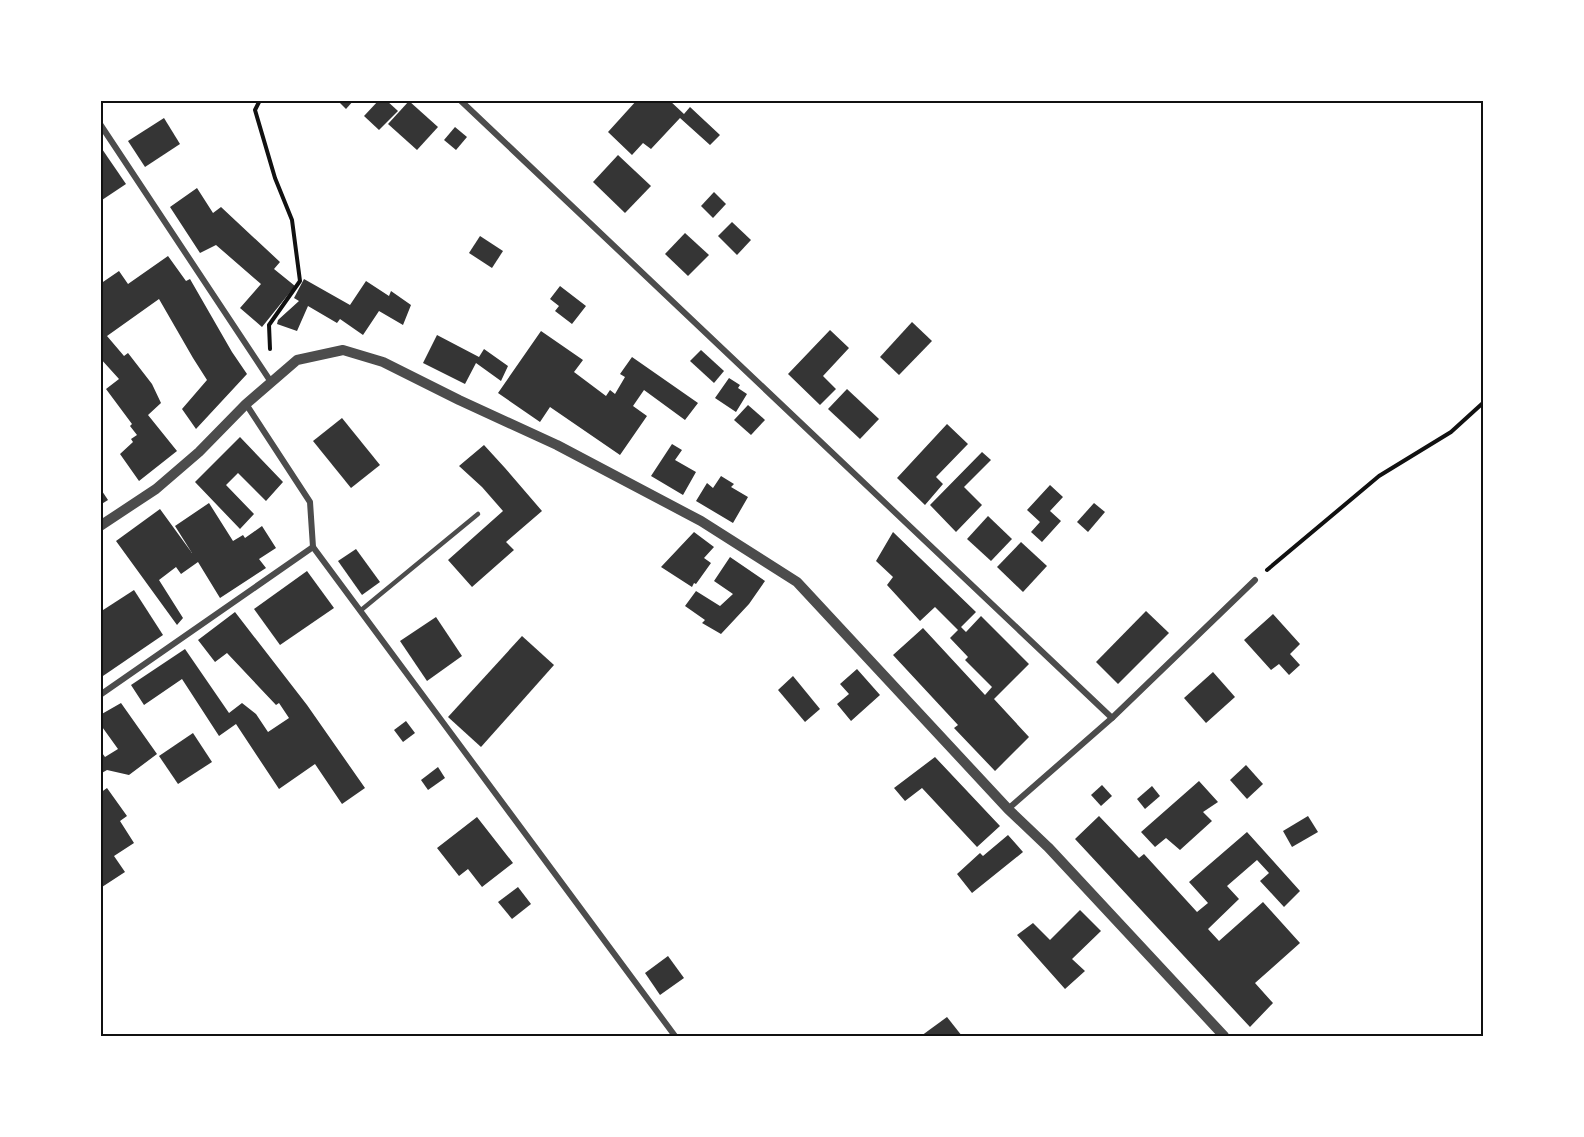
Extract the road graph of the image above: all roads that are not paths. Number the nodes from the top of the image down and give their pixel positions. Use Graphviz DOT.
graph roads {
  1 [pos="460,100"];
  2 [pos="100,124"];
  3 [pos="271,382"];
  4 [pos="246,404"];
  5 [pos="478,514"];
  6 [pos="100,526"];
  7 [pos="313,547"];
  8 [pos="1255,580"];
  9 [pos="360,611"];
  10 [pos="100,695"];
  11 [pos="1112,718"];
  12 [pos="1008,810"];
  13 [pos="675,1036"];
  14 [pos="1224,1036"];
  1 -- 11 [label="street"];
  2 -- 3 [label="street"];
  3 -- 4 [label="street"];
  3 -- 12 [label="street"];
  4 -- 6 [label="street"];
  4 -- 7 [label="street"];
  5 -- 9 [label="lane"];
  7 -- 9 [label="street"];
  7 -- 10 [label="street"];
  8 -- 11 [label="street"];
  9 -- 13 [label="street"];
  11 -- 12 [label="street"];
  12 -- 14 [label="street"];
}
